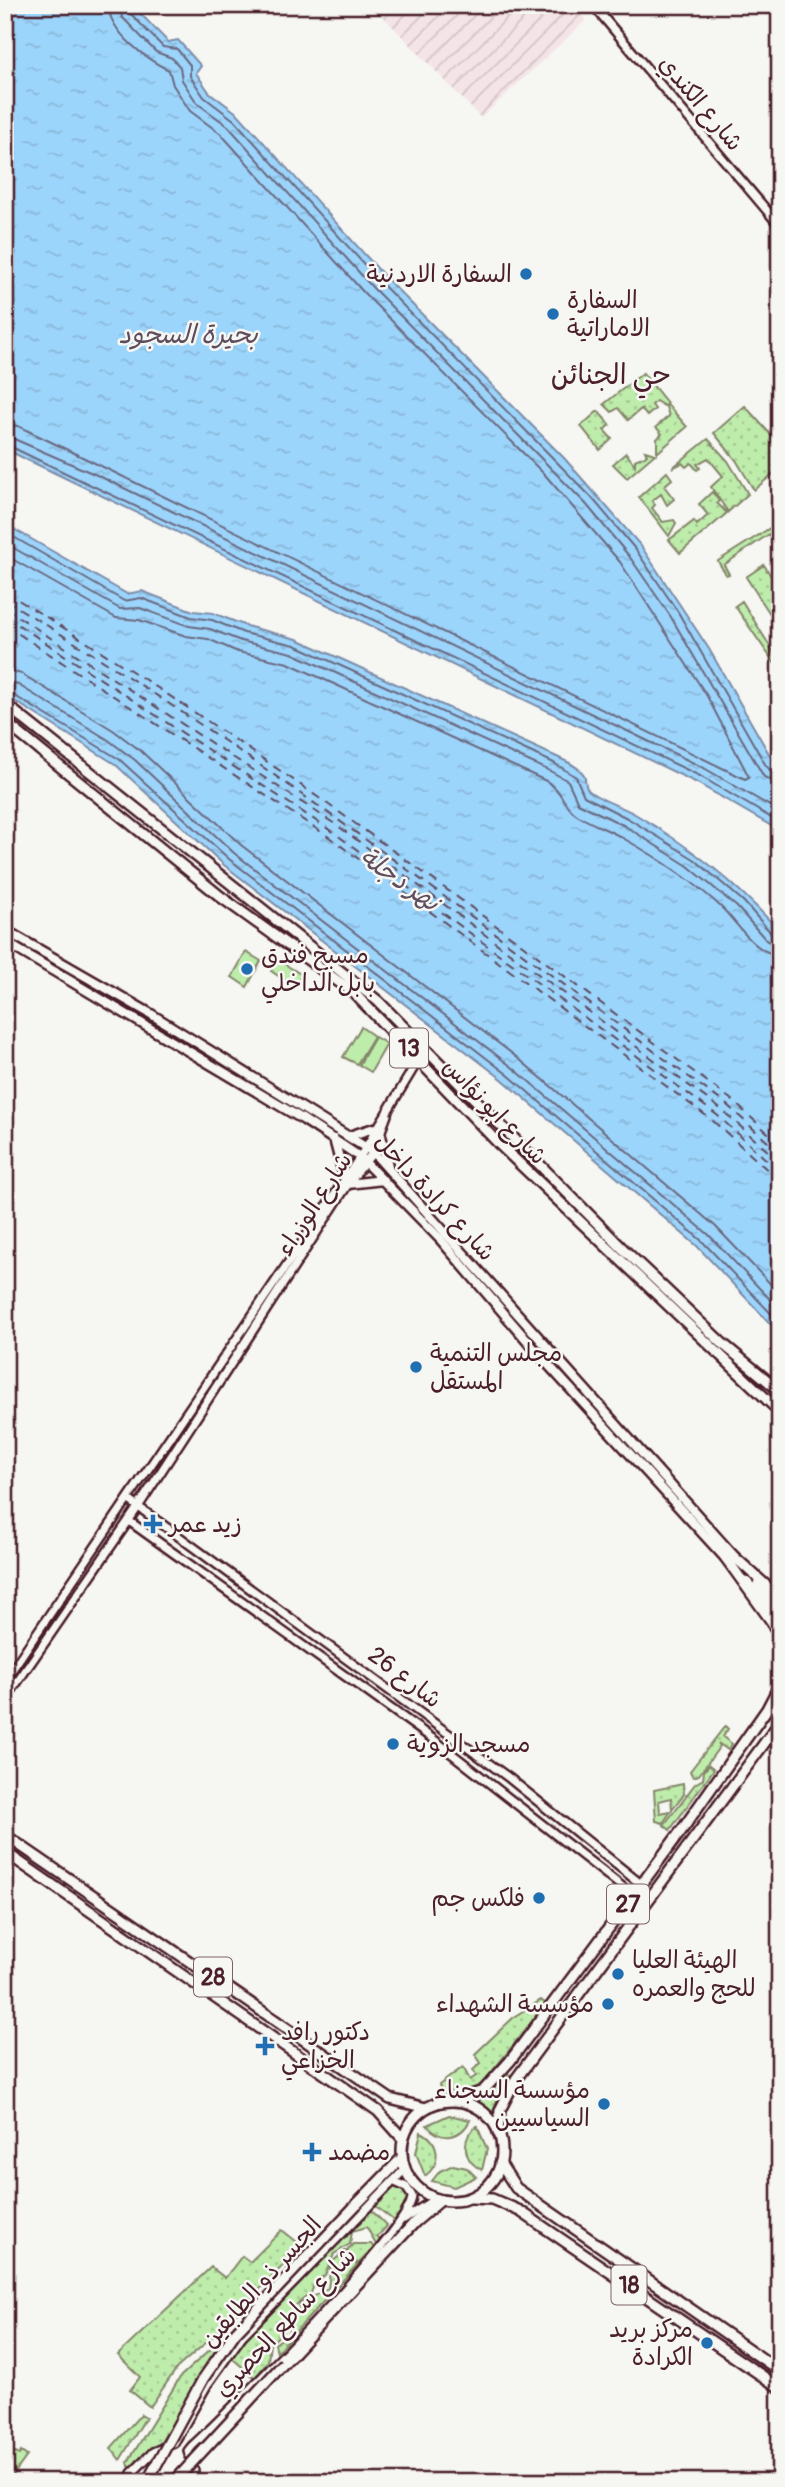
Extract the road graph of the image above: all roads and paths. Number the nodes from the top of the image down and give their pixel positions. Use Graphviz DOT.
graph roads {
  1 [pos="593,5"];
  2 [pos="780,226"];
  3 [pos="5,704"];
  4 [pos="5,722"];
  5 [pos="5,930"];
  6 [pos="5,942"];
  7 [pos="419,1059"];
  8 [pos="377,1130"];
  9 [pos="349,1136"];
  10 [pos="334,1139"];
  11 [pos="365,1145"];
  12 [pos="373,1152"];
  13 [pos="362,1159"];
  14 [pos="389,1169"];
  15 [pos="346,1181"];
  16 [pos="384,1181"];
  17 [pos="780,1391"];
  18 [pos="780,1412"];
  19 [pos="158,1455"];
  20 [pos="167,1462"];
  21 [pos="129,1500"];
  22 [pos="138,1507"];
  23 [pos="129,1521"];
  24 [pos="728,1555"];
  25 [pos="82,1570"];
  26 [pos="90,1577"];
  27 [pos="780,1598"];
  28 [pos="780,1607"];
  29 [pos="780,1619"];
  30 [pos="780,1639"];
  31 [pos="780,1684"];
  32 [pos="7,1685"];
  33 [pos="5,1700"];
  34 [pos="424,1715"];
  35 [pos="780,1722"];
  36 [pos="416,1726"];
  37 [pos="5,1835"];
  38 [pos="5,1852"];
  39 [pos="642,1885"];
  40 [pos="634,1896"];
  41 [pos="454,2101"];
  42 [pos="426,2108"];
  43 [pos="498,2133"];
  44 [pos="403,2139"];
  45 [pos="402,2158"];
  46 [pos="500,2163"];
  47 [pos="405,2169"];
  48 [pos="393,2181"];
  49 [pos="471,2198"];
  50 [pos="438,2199"];
  51 [pos="403,2219"];
  52 [pos="780,2371"];
  53 [pos="780,2388"];
  54 [pos="141,2482"];
  55 [pos="147,2482"];
  56 [pos="174,2482"];
  57 [pos="191,2482"];
  1 -- 2 [label="street, شارع الكندي"];
  3 -- 17 [label="main road, شارع ابو نؤاس / 13"];
  4 -- 7 [label="main road, شارع ابو نؤاس / 13"];
  5 -- 9 [label="main road, شارع كرادة داخل"];
  6 -- 10 [label="main road, شارع كرادة داخل"];
  7 -- 8 [label="street, شارع الوزراء"];
  7 -- 18 [label="main road, شارع ابو نؤاس / 13"];
  8 -- 9 [label="main road"];
  8 -- 11 [label="street, شارع الوزراء"];
  8 -- 12 [label="street, شارع الوزراء"];
  8 -- 14 [label="main road"];
  9 -- 11 [label="main road, شارع كرادة داخل"];
  10 -- 13 [label="main road, شارع كرادة داخل"];
  10 -- 15 [label="main road"];
  11 -- 12 [label="main road, شارع كرادة داخل"];
  11 -- 13 [label="street, شارع الوزراء"];
  12 -- 13 [label="street, شارع الوزراء"];
  12 -- 14 [label="main road, شارع كرادة داخل"];
  13 -- 15 [label="street, شارع الوزراء"];
  13 -- 16 [label="main road, شارع كرادة داخل"];
  14 -- 24 [label="main road, شارع كرادة داخل"];
  15 -- 16 [label="main road"];
  15 -- 19 [label="street, شارع الوزراء"];
  15 -- 20 [label="street, شارع الوزراء"];
  16 -- 24 [label="main road, شارع كرادة داخل"];
  19 -- 20 [label="street"];
  19 -- 21 [label="street, شارع الوزراء"];
  20 -- 22 [label="street, شارع الوزراء"];
  21 -- 22 [label="street, شارع 26"];
  21 -- 25 [label="street, شارع الوزراء"];
  22 -- 23 [label="street, شارع الوزراء"];
  22 -- 34 [label="street, شارع 26"];
  23 -- 26 [label="street, شارع الوزراء"];
  23 -- 36 [label="street, شارع 26"];
  24 -- 27 [label="main road"];
  24 -- 28 [label="main road"];
  24 -- 29 [label="main road"];
  24 -- 30 [label="main road"];
  25 -- 26 [label="street"];
  25 -- 32 [label="street, شارع الوزراء"];
  26 -- 32 [label="street, شارع الوزراء"];
  31 -- 39 [label="main road, 27"];
  32 -- 33 [label="street, شارع الوزراء"];
  34 -- 36 [label="street"];
  34 -- 39 [label="street, شارع 26"];
  35 -- 43 [label="main road, 27"];
  36 -- 40 [label="street, شارع 26"];
  37 -- 42 [label="main road, 28"];
  38 -- 44 [label="main road, 28"];
  39 -- 40 [label="main road, 27"];
  40 -- 41 [label="main road, 27"];
  41 -- 42 [label="main road"];
  41 -- 43 [label="main road"];
  42 -- 44 [label="main road"];
  43 -- 46 [label="main road"];
  44 -- 45 [label="main road"];
  45 -- 47 [label="main road"];
  45 -- 55 [label="main road, الجسر ذو الطابقين, bridge"];
  46 -- 49 [label="main road"];
  46 -- 52 [label="main road, 18"];
  47 -- 48 [label="street, شارع ساطع الحصري"];
  47 -- 50 [label="main road"];
  48 -- 51 [label="street"];
  48 -- 54 [label="street, شارع ساطع الحصري"];
  49 -- 50 [label="main road"];
  49 -- 53 [label="main road, 18"];
  50 -- 51 [label="street, شارع ساطع الحصري"];
  50 -- 56 [label="main road, bridge"];
  51 -- 57 [label="street, شارع ساطع الحصري"];
}
